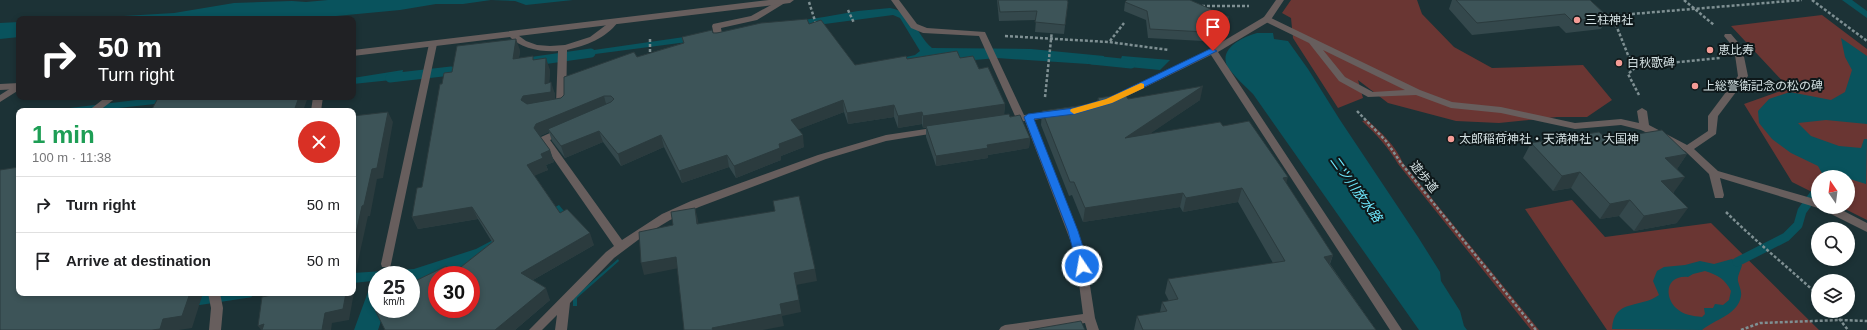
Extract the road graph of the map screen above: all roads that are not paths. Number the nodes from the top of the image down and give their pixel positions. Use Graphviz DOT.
graph roads {
  1 [pos="787,0"];
  2 [pos="895,0"];
  3 [pos="1280,0"];
  4 [pos="1267,19"];
  5 [pos="614,22"];
  6 [pos="512,35"];
  7 [pos="1728,36"];
  8 [pos="719,40"];
  9 [pos="1310,40"];
  10 [pos="433,44"];
  11 [pos="356,53"];
  12 [pos="1209,53"];
  13 [pos="563,54"];
  14 [pos="16,86"];
  15 [pos="0,87"];
  16 [pos="16,88"];
  17 [pos="1416,92"];
  18 [pos="0,99"];
  19 [pos="107,100"];
  20 [pos="1102,103"];
  21 [pos="97,108"];
  22 [pos="546,109"];
  23 [pos="1642,111"];
  24 [pos="1067,112"];
  25 [pos="1025,118"];
  26 [pos="998,122"];
  27 [pos="1644,127"];
  28 [pos="571,128"];
  29 [pos="946,129"];
  30 [pos="1688,149"];
  31 [pos="1714,173"];
  32 [pos="1719,195"];
  33 [pos="1811,202"];
  34 [pos="1840,214"];
  35 [pos="1867,228"];
  36 [pos="621,247"];
  37 [pos="386,264"];
  38 [pos="215,296"];
  39 [pos="564,303"];
  40 [pos="1089,318"];
  41 [pos="215,330"];
  42 [pos="535,330"];
  43 [pos="561,330"];
  44 [pos="1005,330"];
  45 [pos="1093,330"];
  46 [pos="1396,330"];
  1 -- 5 [label="street"];
  1 -- 8 [label="street"];
  2 -- 25 [label="street"];
  3 -- 4 [label="street"];
  4 -- 9 [label="street"];
  4 -- 12 [label="street"];
  5 -- 6 [label="street"];
  5 -- 13 [label="street"];
  6 -- 10 [label="street"];
  6 -- 13 [label="street"];
  7 -- 30 [label="street"];
  9 -- 17 [label="street"];
  9 -- 17 [label="street"];
  10 -- 11 [label="street"];
  10 -- 37 [label="street"];
  12 -- 20 [label="street"];
  12 -- 46 [label="street"];
  13 -- 22 [label="street"];
  14 -- 15 [label="street"];
  16 -- 18 [label="street"];
  17 -- 27 [label="street"];
  19 -- 21 [label="street"];
  23 -- 27 [label="street"];
  24 -- 25 [label="street"];
  25 -- 26 [label="street"];
  25 -- 40 [label="street"];
  27 -- 30 [label="street"];
  28 -- 36 [label="street"];
  29 -- 36 [label="street"];
  30 -- 31 [label="street"];
  31 -- 32 [label="street"];
  31 -- 33 [label="street"];
  34 -- 35 [label="street"];
  36 -- 39 [label="street"];
  38 -- 41 [label="street"];
  39 -- 42 [label="street"];
  39 -- 43 [label="street"];
  40 -- 44 [label="street"];
  40 -- 45 [label="street"];
}
